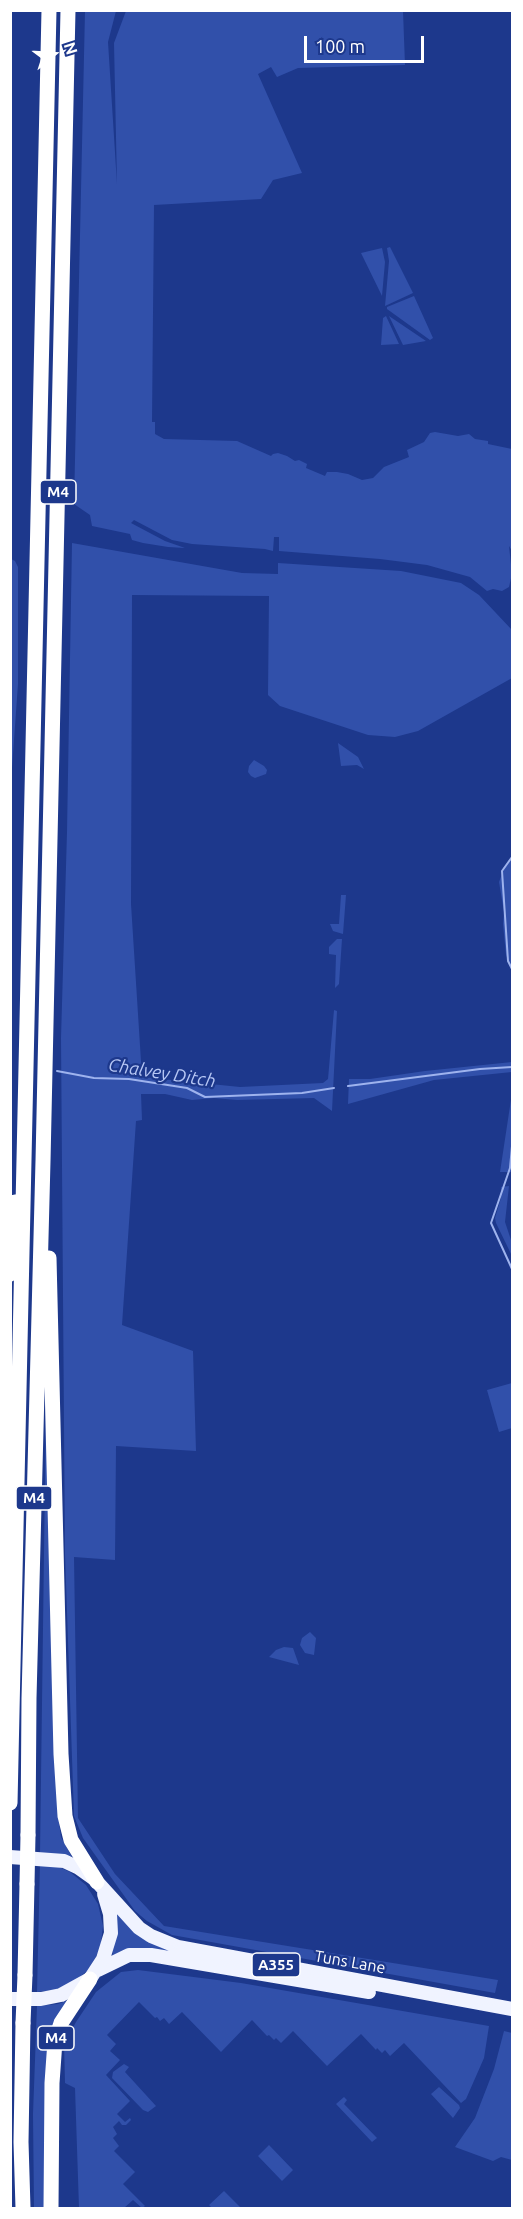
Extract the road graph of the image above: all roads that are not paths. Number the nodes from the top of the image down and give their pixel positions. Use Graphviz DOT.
graph roads {
  1 [pos="50,10"];
  2 [pos="68,10"];
  3 [pos="24,1141"];
  4 [pos="43,1161"];
  5 [pos="10,1274"];
  6 [pos="10,1803"];
  7 [pos="10,1857"];
  8 [pos="98,1883"];
  9 [pos="94,1975"];
  10 [pos="10,1998"];
  11 [pos="474,2006"];
  12 [pos="513,2009"];
  13 [pos="513,2018"];
  14 [pos="23,2208"];
  15 [pos="51,2208"];
  1 -- 3 [label="highway, M4"];
  2 -- 4 [label="highway, M4"];
  3 -- 5 [label="highway, M4"];
  3 -- 6 [label="highway, M4"];
  4 -- 8 [label="highway, M4"];
  4 -- 14 [label="highway, M4, bridge"];
  7 -- 8 [label="main road, Tuns Lane"];
  8 -- 9 [label="main road"];
  8 -- 11 [label="main road, Tuns Lane / A355"];
  9 -- 10 [label="main road, Tuns Lane"];
  9 -- 11 [label="main road, Tuns Lane / A355"];
  9 -- 15 [label="highway, M4"];
  11 -- 12 [label="main road, A355"];
  11 -- 13 [label="main road, A355"];
}
